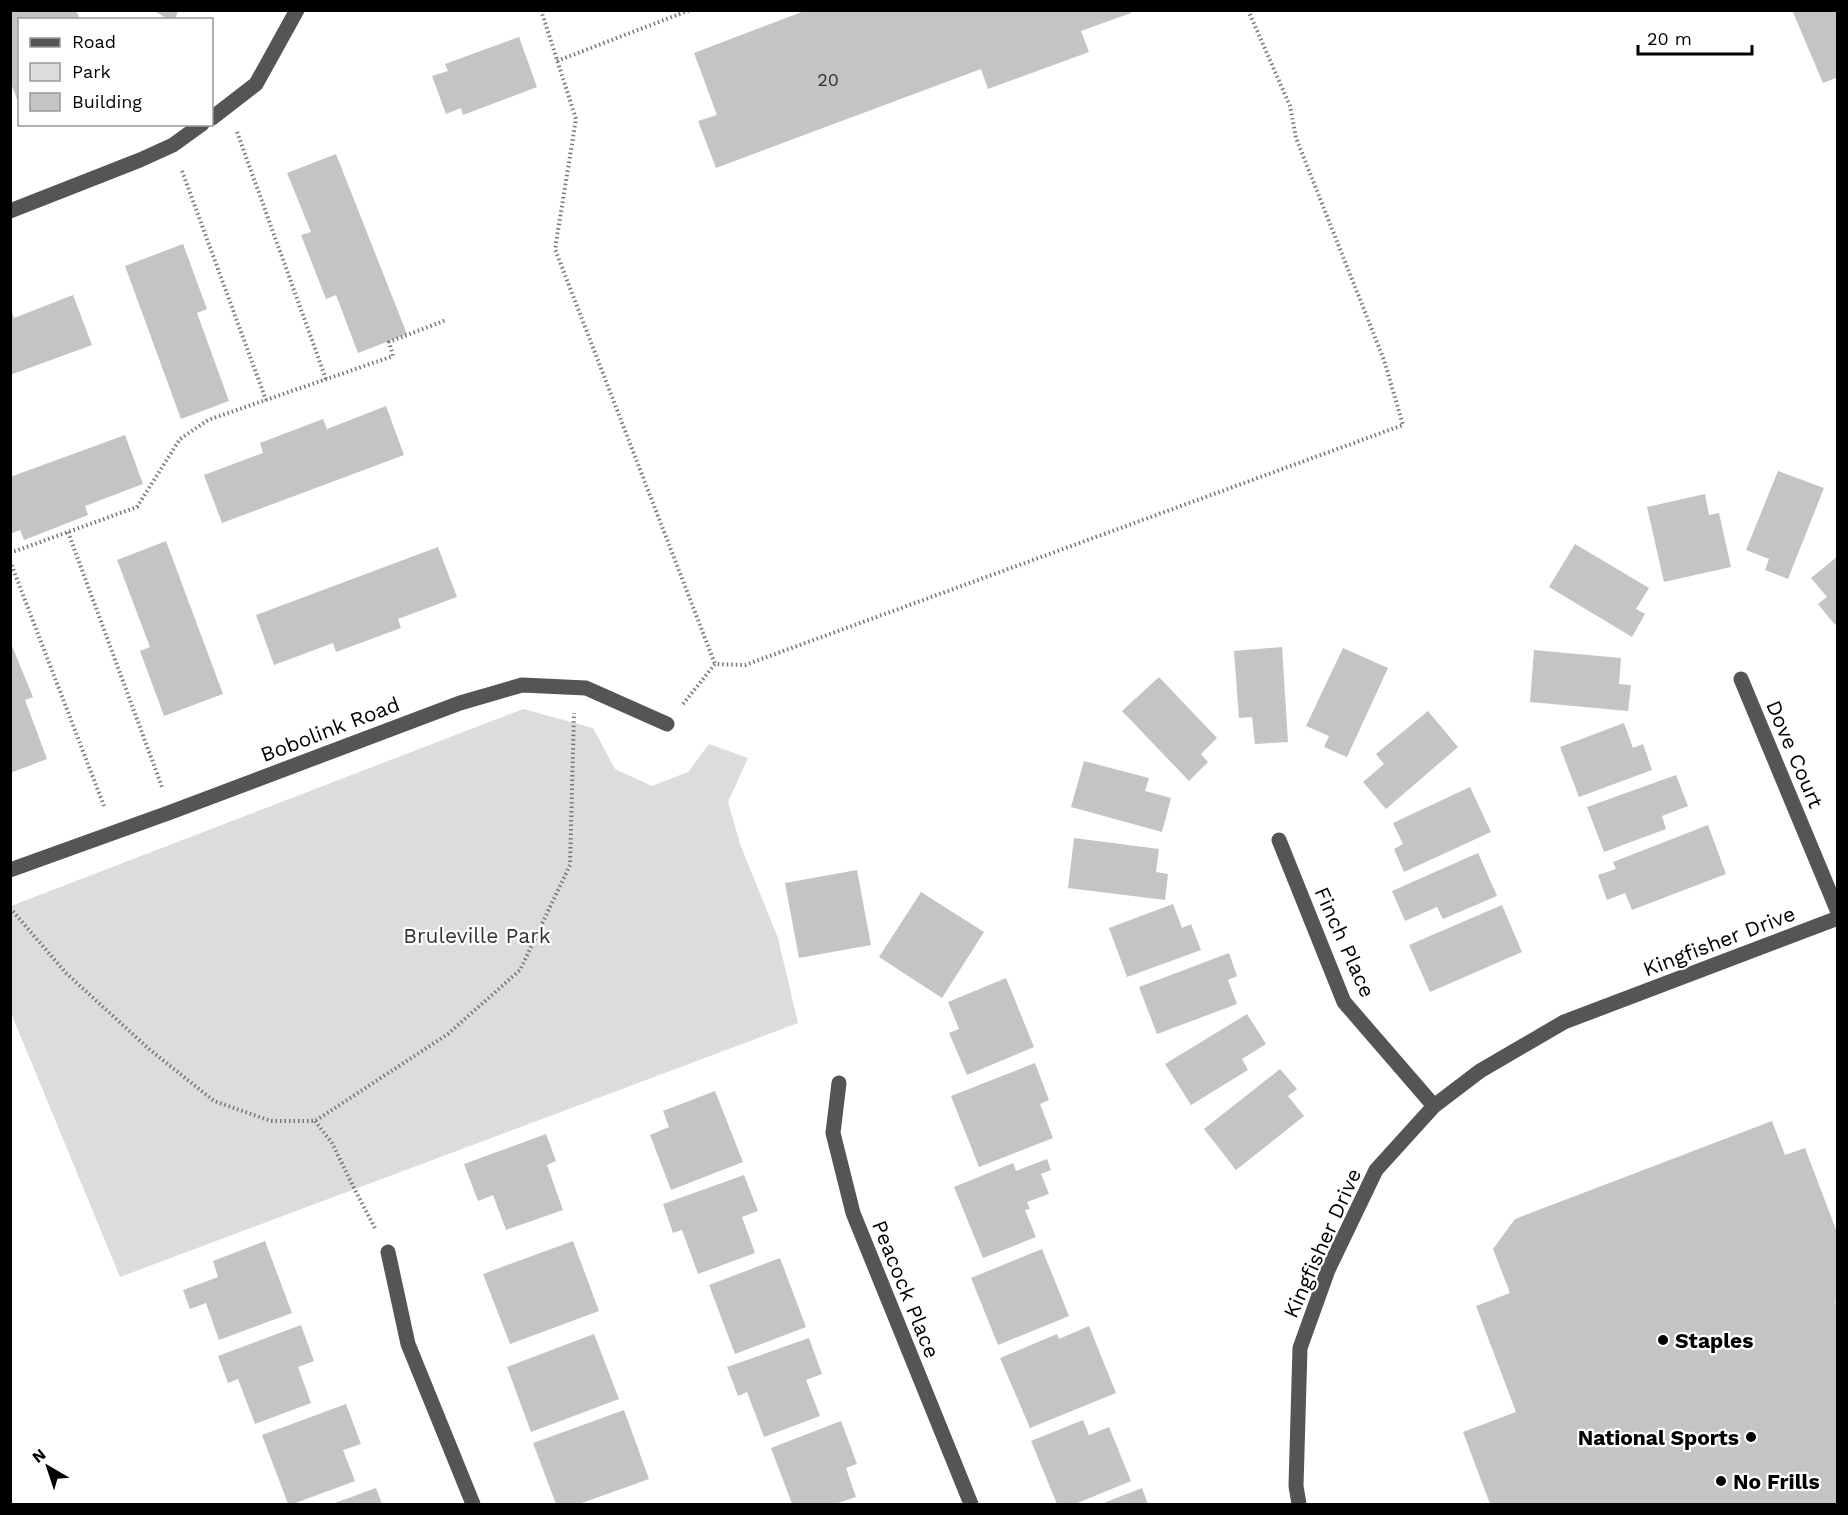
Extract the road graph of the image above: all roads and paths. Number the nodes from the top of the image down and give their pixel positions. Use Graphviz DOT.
graph roads {
  1 [pos="297,10"];
  2 [pos="541,10"];
  3 [pos="690,10"];
  4 [pos="1248,10"];
  5 [pos="557,61"];
  6 [pos="228,107"];
  7 [pos="213,117"];
  8 [pos="199,126"];
  9 [pos="173,145"];
  10 [pos="10,211"];
  11 [pos="446,320"];
  12 [pos="326,379"];
  13 [pos="266,400"];
  14 [pos="68,532"];
  15 [pos="10,553"];
  16 [pos="10,561"];
  17 [pos="715,664"];
  18 [pos="1741,679"];
  19 [pos="573,688"];
  20 [pos="667,724"];
  21 [pos="171,812"];
  22 [pos="114,832"];
  23 [pos="1279,840"];
  24 [pos="10,870"];
  25 [pos="10,908"];
  26 [pos="1838,912"];
  27 [pos="1838,918"];
  28 [pos="839,1083"];
  29 [pos="1434,1106"];
  30 [pos="315,1121"];
  31 [pos="388,1252"];
  32 [pos="473,1504"];
  33 [pos="971,1504"];
  34 [pos="1299,1504"];
  1 -- 6 [label="street"];
  2 -- 5 [label="path"];
  3 -- 5 [label="path"];
  4 -- 17 [label="path"];
  5 -- 17 [label="path"];
  6 -- 7 [label="street"];
  6 -- 12 [label="path"];
  8 -- 9 [label="street"];
  9 -- 10 [label="street"];
  9 -- 13 [label="path"];
  11 -- 12 [label="path"];
  12 -- 13 [label="path"];
  13 -- 14 [label="path"];
  14 -- 15 [label="path"];
  14 -- 21 [label="path"];
  16 -- 22 [label="path"];
  17 -- 20 [label="path"];
  18 -- 26 [label="street, Dove Court"];
  19 -- 20 [label="street, Bobolink Road"];
  19 -- 21 [label="street, Bobolink Road"];
  19 -- 30 [label="path"];
  21 -- 22 [label="street, Bobolink Road"];
  22 -- 24 [label="street, Bobolink Road"];
  23 -- 29 [label="street, Finch Place"];
  25 -- 30 [label="path"];
  27 -- 29 [label="street, Kingfisher Drive"];
  28 -- 33 [label="street, Peacock Place"];
  29 -- 34 [label="street, Kingfisher Drive"];
  30 -- 31 [label="path"];
  31 -- 32 [label="street"];
}
